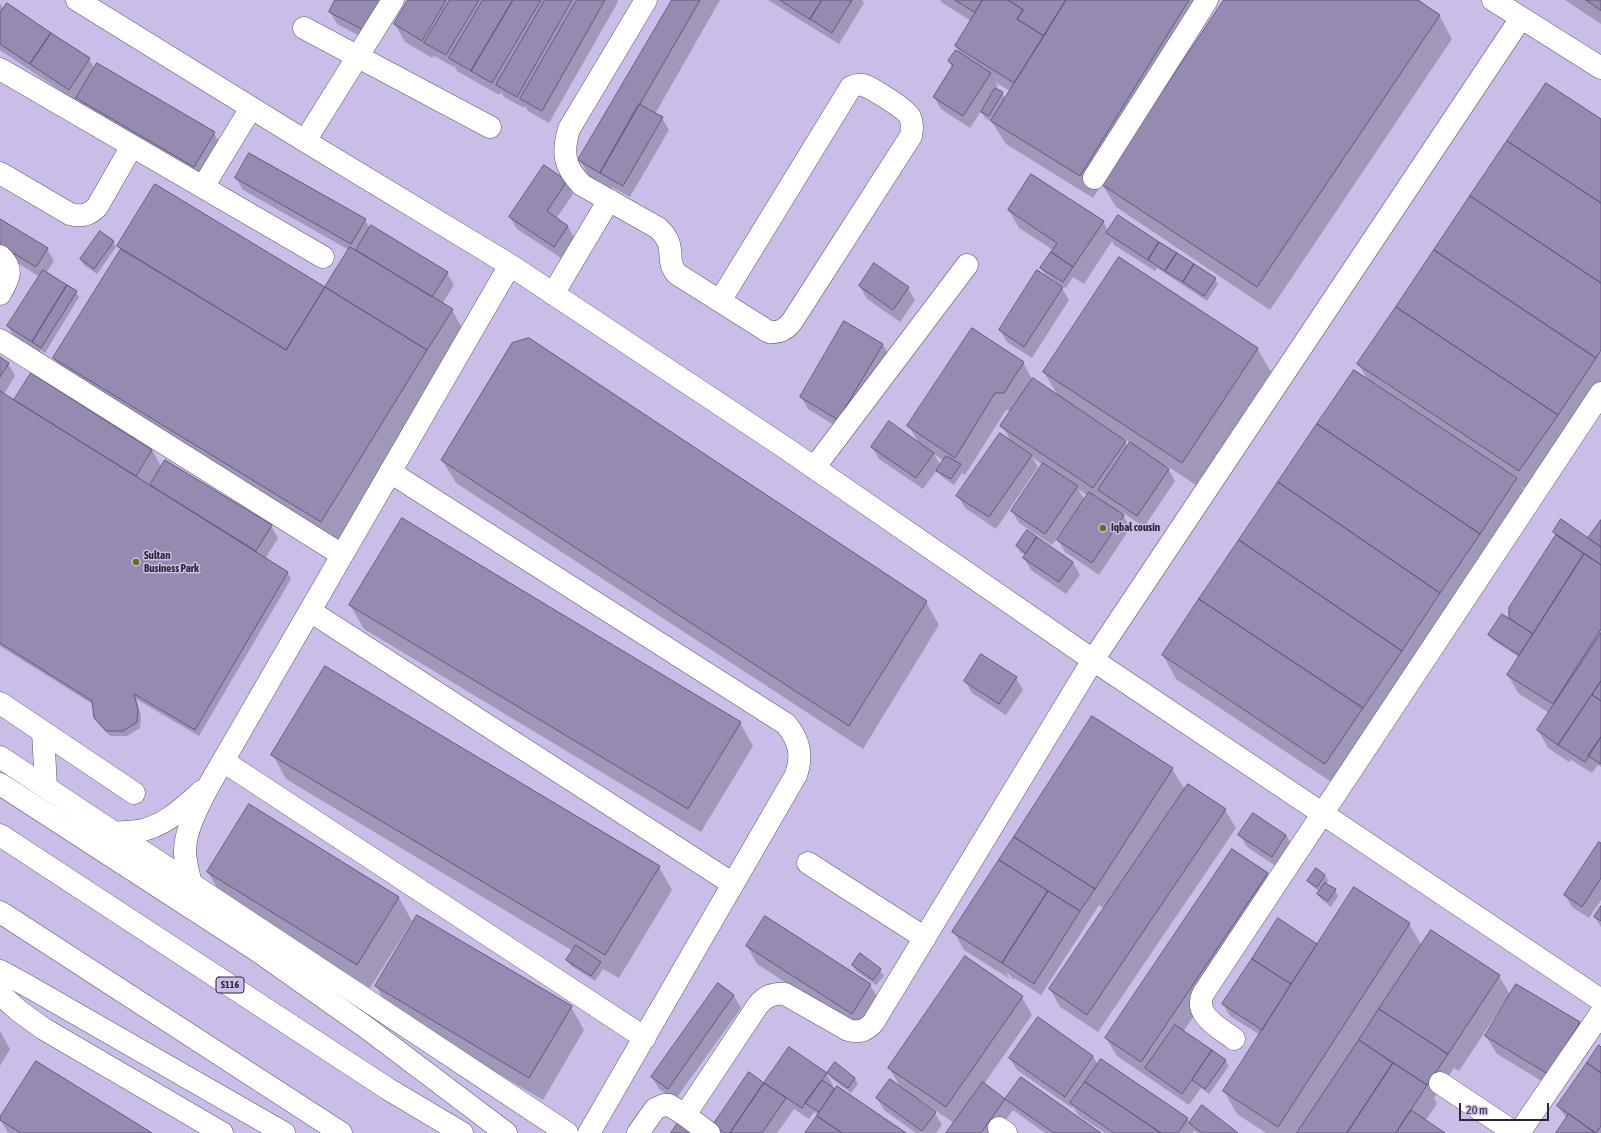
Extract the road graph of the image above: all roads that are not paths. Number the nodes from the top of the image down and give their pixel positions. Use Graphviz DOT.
graph roads {
  1 [pos="78,0"];
  2 [pos="393,0"];
  3 [pos="646,0"];
  4 [pos="1207,0"];
  5 [pos="1510,7"];
  6 [pos="304,28"];
  7 [pos="357,56"];
  8 [pos="1601,68"];
  9 [pos="0,69"];
  10 [pos="251,108"];
  11 [pos="490,127"];
  12 [pos="305,141"];
  13 [pos="132,146"];
  14 [pos="0,174"];
  15 [pos="1094,178"];
  16 [pos="203,187"];
  17 [pos="609,200"];
  18 [pos="0,256"];
  19 [pos="323,257"];
  20 [pos="967,265"];
  21 [pos="510,266"];
  22 [pos="0,294"];
  23 [pos="553,294"];
  24 [pos="720,301"];
  25 [pos="0,340"];
  26 [pos="1601,393"];
  27 [pos="814,468"];
  28 [pos="390,472"];
  29 [pos="342,555"];
  30 [pos="310,611"];
  31 [pos="1093,660"];
  32 [pos="0,703"];
  33 [pos="43,732"];
  34 [pos="0,757"];
  35 [pos="223,761"];
  36 [pos="0,784"];
  37 [pos="46,787"];
  38 [pos="208,787"];
  39 [pos="134,793"];
  40 [pos="1322,813"];
  41 [pos="113,833"];
  42 [pos="0,835"];
  43 [pos="808,863"];
  44 [pos="191,884"];
  45 [pos="733,884"];
  46 [pos="0,912"];
  47 [pos="925,938"];
  48 [pos="0,972"];
  49 [pos="0,994"];
  50 [pos="1601,1000"];
  51 [pos="1601,1014"];
  52 [pos="645,1038"];
  53 [pos="1234,1039"];
  54 [pos="1440,1082"];
  55 [pos="685,1115"];
  56 [pos="222,1133"];
  57 [pos="284,1133"];
  58 [pos="341,1133"];
  59 [pos="462,1133"];
  60 [pos="506,1133"];
  61 [pos="567,1133"];
  62 [pos="589,1133"];
  63 [pos="638,1133"];
  64 [pos="709,1133"];
  65 [pos="1515,1133"];
  66 [pos="1519,1133"];
  1 -- 10 [label="main road"];
  2 -- 7 [label="main road"];
  3 -- 17 [label="main road"];
  4 -- 15 [label="main road"];
  5 -- 8 [label="main road"];
  5 -- 31 [label="main road"];
  6 -- 7 [label="main road"];
  7 -- 11 [label="main road"];
  7 -- 12 [label="main road"];
  9 -- 13 [label="main road"];
  10 -- 12 [label="main road"];
  10 -- 16 [label="main road"];
  12 -- 21 [label="main road"];
  13 -- 14 [label="main road"];
  13 -- 16 [label="main road"];
  16 -- 19 [label="main road"];
  17 -- 23 [label="main road"];
  17 -- 24 [label="main road"];
  18 -- 22 [label="main road"];
  20 -- 27 [label="main road"];
  21 -- 23 [label="main road"];
  21 -- 28 [label="main road"];
  23 -- 27 [label="main road"];
  24 -- 24 [label="main road"];
  25 -- 29 [label="main road"];
  26 -- 40 [label="main road"];
  27 -- 31 [label="main road"];
  28 -- 29 [label="main road"];
  28 -- 45 [label="main road"];
  29 -- 30 [label="main road"];
  30 -- 35 [label="main road"];
  30 -- 45 [label="main road"];
  31 -- 40 [label="main road"];
  31 -- 47 [label="main road"];
  32 -- 33 [label="main road"];
  33 -- 37 [label="main road"];
  33 -- 39 [label="main road"];
  34 -- 37 [label="main road"];
  35 -- 38 [label="main road"];
  35 -- 52 [label="main road"];
  36 -- 60 [label="main road"];
  37 -- 41 [label="main road"];
  38 -- 41 [label="main road"];
  38 -- 44 [label="main road"];
  40 -- 50 [label="main road"];
  40 -- 53 [label="main road"];
  41 -- 44 [label="main road"];
  42 -- 59 [label="main road, S116"];
  43 -- 47 [label="main road"];
  44 -- 61 [label="main road"];
  45 -- 52 [label="main road"];
  46 -- 58 [label="main road"];
  47 -- 55 [label="main road"];
  48 -- 57 [label="main road"];
  49 -- 56 [label="main road"];
  51 -- 66 [label="main road"];
  52 -- 62 [label="main road"];
  54 -- 65 [label="main road"];
  55 -- 63 [label="main road"];
  55 -- 64 [label="main road"];
}
